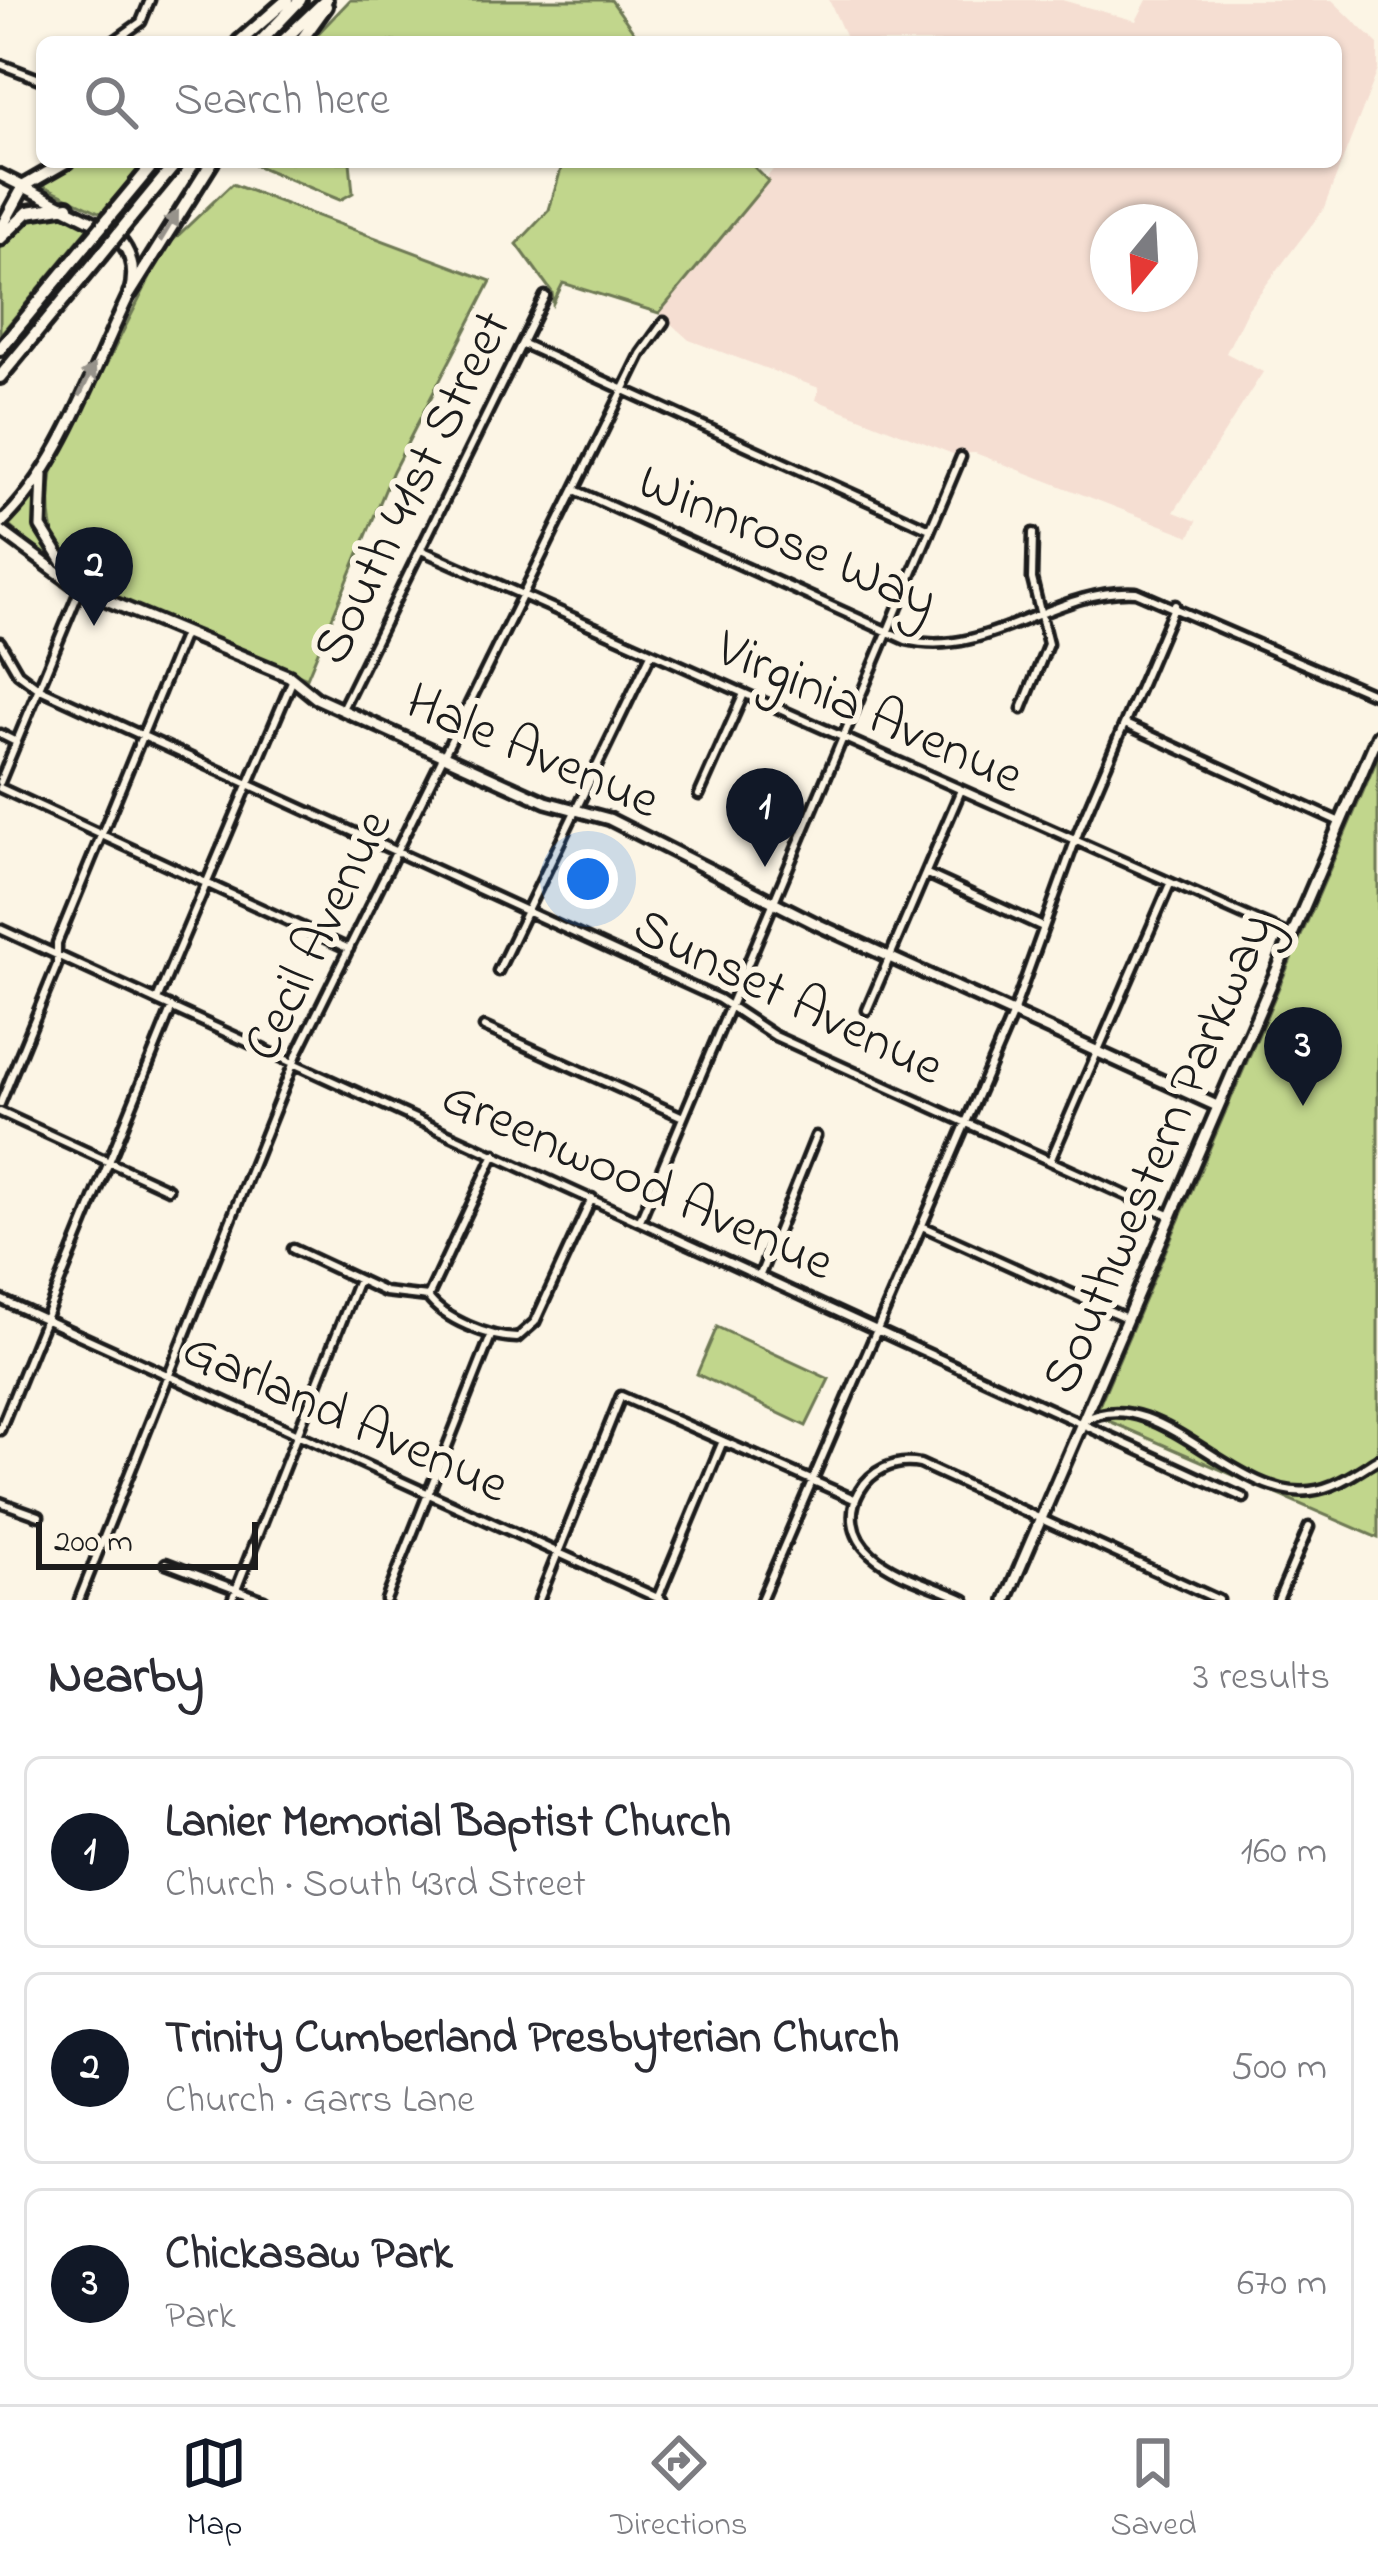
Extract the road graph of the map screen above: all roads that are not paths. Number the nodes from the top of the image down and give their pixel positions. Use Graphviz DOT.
graph roads {
  1 [pos="150,0"];
  2 [pos="287,0"];
  3 [pos="300,0"];
  4 [pos="328,0"];
  5 [pos="121,36"];
  6 [pos="245,36"];
  7 [pos="266,36"];
  8 [pos="289,36"];
  9 [pos="304,36"];
  10 [pos="0,64"];
  11 [pos="36,78"];
  12 [pos="55,168"];
  13 [pos="150,168"];
  14 [pos="173,168"];
  15 [pos="208,168"];
  16 [pos="0,175"];
  17 [pos="23,186"];
  18 [pos="68,206"];
  19 [pos="0,234"];
  20 [pos="130,293"];
  21 [pos="545,296"];
  22 [pos="664,322"];
  23 [pos="522,344"];
  24 [pos="0,349"];
  25 [pos="0,377"];
  26 [pos="625,390"];
  27 [pos="961,457"];
  28 [pos="44,468"];
  29 [pos="575,490"];
  30 [pos="23,500"];
  31 [pos="0,508"];
  32 [pos="0,527"];
  33 [pos="930,529"];
  34 [pos="1033,533"];
  35 [pos="421,550"];
  36 [pos="80,589"];
  37 [pos="524,596"];
  38 [pos="1175,605"];
  39 [pos="1040,615"];
  40 [pos="185,632"];
  41 [pos="886,633"];
  42 [pos="0,642"];
  43 [pos="651,653"];
  44 [pos="292,679"];
  45 [pos="38,688"];
  46 [pos="743,696"];
  47 [pos="1378,696"];
  48 [pos="343,709"];
  49 [pos="1022,709"];
  50 [pos="1125,724"];
  51 [pos="0,734"];
  52 [pos="143,736"];
  53 [pos="842,739"];
  54 [pos="1377,741"];
  55 [pos="16,742"];
  56 [pos="446,756"];
  57 [pos="248,784"];
  58 [pos="0,785"];
  59 [pos="961,790"];
  60 [pos="699,796"];
  61 [pos="578,810"];
  62 [pos="1340,822"];
  63 [pos="101,834"];
  64 [pos="1077,841"];
  65 [pos="398,852"];
  66 [pos="927,874"];
  67 [pos="206,883"];
  68 [pos="1170,883"];
  69 [pos="774,901"];
  70 [pos="528,911"];
  71 [pos="1045,928"];
  72 [pos="0,929"];
  73 [pos="1291,936"];
  74 [pos="349,949"];
  75 [pos="57,955"];
  76 [pos="891,958"];
  77 [pos="498,971"];
  78 [pos="157,1000"];
  79 [pos="730,1006"];
  80 [pos="172,1007"];
  81 [pos="867,1010"];
  82 [pos="1013,1013"];
  83 [pos="484,1027"];
  84 [pos="1097,1052"];
  85 [pos="294,1063"];
  86 [pos="1217,1106"];
  87 [pos="0,1108"];
  88 [pos="683,1117"];
  89 [pos="966,1123"];
  90 [pos="816,1136"];
  91 [pos="495,1154"];
  92 [pos="1050,1161"];
  93 [pos="108,1162"];
  94 [pos="168,1190"];
  95 [pos="592,1198"];
  96 [pos="1170,1216"];
  97 [pos="640,1220"];
  98 [pos="922,1226"];
  99 [pos="293,1250"];
  100 [pos="760,1275"];
  101 [pos="358,1280"];
  102 [pos="428,1297"];
  103 [pos="0,1298"];
  104 [pos="44,1318"];
  105 [pos="1126,1318"];
  106 [pos="879,1329"];
  107 [pos="492,1335"];
  108 [pos="169,1375"];
  109 [pos="1082,1421"];
  110 [pos="0,1430"];
  111 [pos="298,1434"];
  112 [pos="723,1441"];
  113 [pos="1378,1459"];
  114 [pos="809,1479"];
  115 [pos="428,1493"];
  116 [pos="1244,1498"];
  117 [pos="854,1499"];
  118 [pos="0,1502"];
  119 [pos="39,1516"];
  120 [pos="1040,1518"];
  121 [pos="1309,1527"];
  122 [pos="558,1552"];
  123 [pos="166,1564"];
  124 [pos="236,1590"];
  125 [pos="659,1599"];
  126 [pos="79,1600"];
  127 [pos="232,1600"];
  128 [pos="264,1600"];
  129 [pos="386,1600"];
  130 [pos="539,1600"];
  131 [pos="761,1600"];
  132 [pos="965,1600"];
  133 [pos="1006,1600"];
  134 [pos="1220,1600"];
  135 [pos="1278,1600"];
  1 -- 5 [label="street"];
  2 -- 6 [label="highway"];
  3 -- 7 [label="highway"];
  4 -- 8 [label="highway"];
  4 -- 9 [label="highway"];
  10 -- 11 [label="street"];
  12 -- 17 [label="highway"];
  13 -- 24 [label="highway, bridge"];
  14 -- 25 [label="highway, bridge"];
  20 -- 15 [label="highway, one-way"];
  16 -- 17 [label="street"];
  17 -- 18 [label="street"];
  17 -- 19 [label="highway"];
  18 -- 19 [label="highway"];
  18 -- 20 [label="street"];
  28 -- 20 [label="street, one-way"];
  21 -- 23 [label="street, South 41st Street"];
  22 -- 26 [label="street, Cecil Avenue"];
  23 -- 26 [label="street"];
  23 -- 35 [label="street, South 41st Street"];
  26 -- 29 [label="street, Cecil Avenue"];
  26 -- 33 [label="street"];
  27 -- 33 [label="street"];
  28 -- 30 [label="street"];
  28 -- 36 [label="street"];
  29 -- 37 [label="street, Cecil Avenue"];
  29 -- 41 [label="street, Winnrose Way"];
  30 -- 31 [label="street"];
  30 -- 32 [label="street"];
  32 -- 36 [label="street"];
  33 -- 41 [label="street"];
  34 -- 39 [label="street"];
  35 -- 37 [label="street, Virginia Avenue"];
  35 -- 48 [label="street, South 41st Street"];
  36 -- 40 [label="street, Hale Avenue"];
  36 -- 45 [label="street"];
  37 -- 43 [label="street, Virginia Avenue"];
  37 -- 56 [label="street, Cecil Avenue"];
  38 -- 39 [label="street, Winnrose Way"];
  38 -- 47 [label="street, Winnrose Way"];
  38 -- 50 [label="street"];
  39 -- 41 [label="street, Winnrose Way"];
  39 -- 49 [label="street"];
  40 -- 44 [label="street, Hale Avenue"];
  40 -- 52 [label="street"];
  41 -- 53 [label="street"];
  42 -- 45 [label="street, Sunset Avenue"];
  43 -- 46 [label="street, Virginia Avenue"];
  43 -- 61 [label="street"];
  44 -- 48 [label="street, Hale Avenue"];
  44 -- 57 [label="street, South 41st Street"];
  45 -- 52 [label="street, Sunset Avenue"];
  45 -- 55 [label="street"];
  46 -- 53 [label="street, Virginia Avenue"];
  46 -- 60 [label="street"];
  48 -- 56 [label="street, Hale Avenue"];
  50 -- 62 [label="street"];
  50 -- 64 [label="street"];
  51 -- 55 [label="street"];
  52 -- 57 [label="street, Sunset Avenue"];
  52 -- 63 [label="street"];
  53 -- 59 [label="street, Virginia Avenue"];
  53 -- 69 [label="street"];
  54 -- 62 [label="street, Southwestern Parkway"];
  55 -- 58 [label="street"];
  56 -- 61 [label="street, Hale Avenue"];
  56 -- 65 [label="street, Cecil Avenue"];
  57 -- 65 [label="street, Sunset Avenue"];
  57 -- 67 [label="street, South 41st Street"];
  58 -- 63 [label="street"];
  59 -- 64 [label="street, Virginia Avenue"];
  59 -- 66 [label="street"];
  61 -- 69 [label="street, Hale Avenue"];
  61 -- 70 [label="street"];
  62 -- 73 [label="street, Southwestern Parkway"];
  63 -- 67 [label="street"];
  63 -- 75 [label="street"];
  64 -- 68 [label="street, Virginia Avenue"];
  64 -- 71 [label="street"];
  65 -- 70 [label="street, Sunset Avenue"];
  65 -- 74 [label="street, Cecil Avenue"];
  66 -- 71 [label="street"];
  66 -- 76 [label="street"];
  67 -- 74 [label="street"];
  67 -- 78 [label="street, South 41st Street"];
  68 -- 73 [label="street, Virginia Avenue"];
  68 -- 84 [label="street"];
  69 -- 76 [label="street, Hale Avenue"];
  69 -- 79 [label="street"];
  70 -- 77 [label="street"];
  70 -- 79 [label="street, Sunset Avenue"];
  71 -- 82 [label="street"];
  72 -- 75 [label="street, Greenwood Avenue"];
  73 -- 86 [label="street, Southwestern Parkway"];
  74 -- 85 [label="street, Cecil Avenue"];
  75 -- 78 [label="street, Greenwood Avenue"];
  75 -- 87 [label="street"];
  76 -- 81 [label="street"];
  76 -- 82 [label="street, Hale Avenue"];
  78 -- 80 [label="street, Greenwood Avenue"];
  79 -- 88 [label="street"];
  79 -- 89 [label="street, Sunset Avenue"];
  80 -- 85 [label="street, Greenwood Avenue"];
  80 -- 93 [label="street"];
  82 -- 84 [label="street, Hale Avenue"];
  82 -- 89 [label="street"];
  83 -- 88 [label="street"];
  84 -- 86 [label="street, Hale Avenue"];
  84 -- 92 [label="street"];
  85 -- 91 [label="street, Greenwood Avenue"];
  85 -- 108 [label="street, Cecil Avenue"];
  86 -- 96 [label="street, Southwestern Parkway"];
  87 -- 93 [label="street"];
  88 -- 97 [label="street"];
  89 -- 92 [label="street, Sunset Avenue"];
  89 -- 98 [label="street"];
  90 -- 100 [label="street"];
  91 -- 95 [label="street, Greenwood Avenue"];
  91 -- 102 [label="street"];
  92 -- 96 [label="street, Sunset Avenue"];
  93 -- 94 [label="street"];
  93 -- 104 [label="street"];
  95 -- 97 [label="street, Greenwood Avenue"];
  95 -- 107 [label="street"];
  96 -- 105 [label="street, Southwestern Parkway"];
  97 -- 100 [label="street, Greenwood Avenue"];
  98 -- 105 [label="street"];
  98 -- 106 [label="street"];
  99 -- 101 [label="street"];
  100 -- 106 [label="street, Greenwood Avenue"];
  101 -- 102 [label="street"];
  101 -- 111 [label="street"];
  102 -- 107 [label="street"];
  103 -- 104 [label="street, Garland Avenue"];
  104 -- 108 [label="street, Garland Avenue"];
  104 -- 110 [label="street"];
  105 -- 109 [label="street, Southwestern Parkway"];
  106 -- 109 [label="street, Greenwood Avenue"];
  106 -- 114 [label="street"];
  107 -- 115 [label="street"];
  108 -- 111 [label="street, Garland Avenue"];
  108 -- 126 [label="street, Cecil Avenue"];
  109 -- 113 [label="street"];
  109 -- 116 [label="street, Greenwood Avenue"];
  109 -- 120 [label="street, Southwestern Parkway"];
  111 -- 115 [label="street, Garland Avenue"];
  111 -- 124 [label="street"];
  112 -- 114 [label="street"];
  112 -- 122 [label="street"];
  112 -- 125 [label="street"];
  114 -- 117 [label="street"];
  114 -- 131 [label="street"];
  115 -- 122 [label="street, Garland Avenue"];
  115 -- 129 [label="street"];
  117 -- 120 [label="street"];
  117 -- 132 [label="street"];
  118 -- 119 [label="street"];
  120 -- 133 [label="street, Southwestern Parkway"];
  120 -- 134 [label="street"];
  121 -- 135 [label="street"];
  122 -- 125 [label="street, Garland Avenue"];
  122 -- 130 [label="street"];
  123 -- 124 [label="street"];
  124 -- 127 [label="street"];
  124 -- 128 [label="street"];
}
